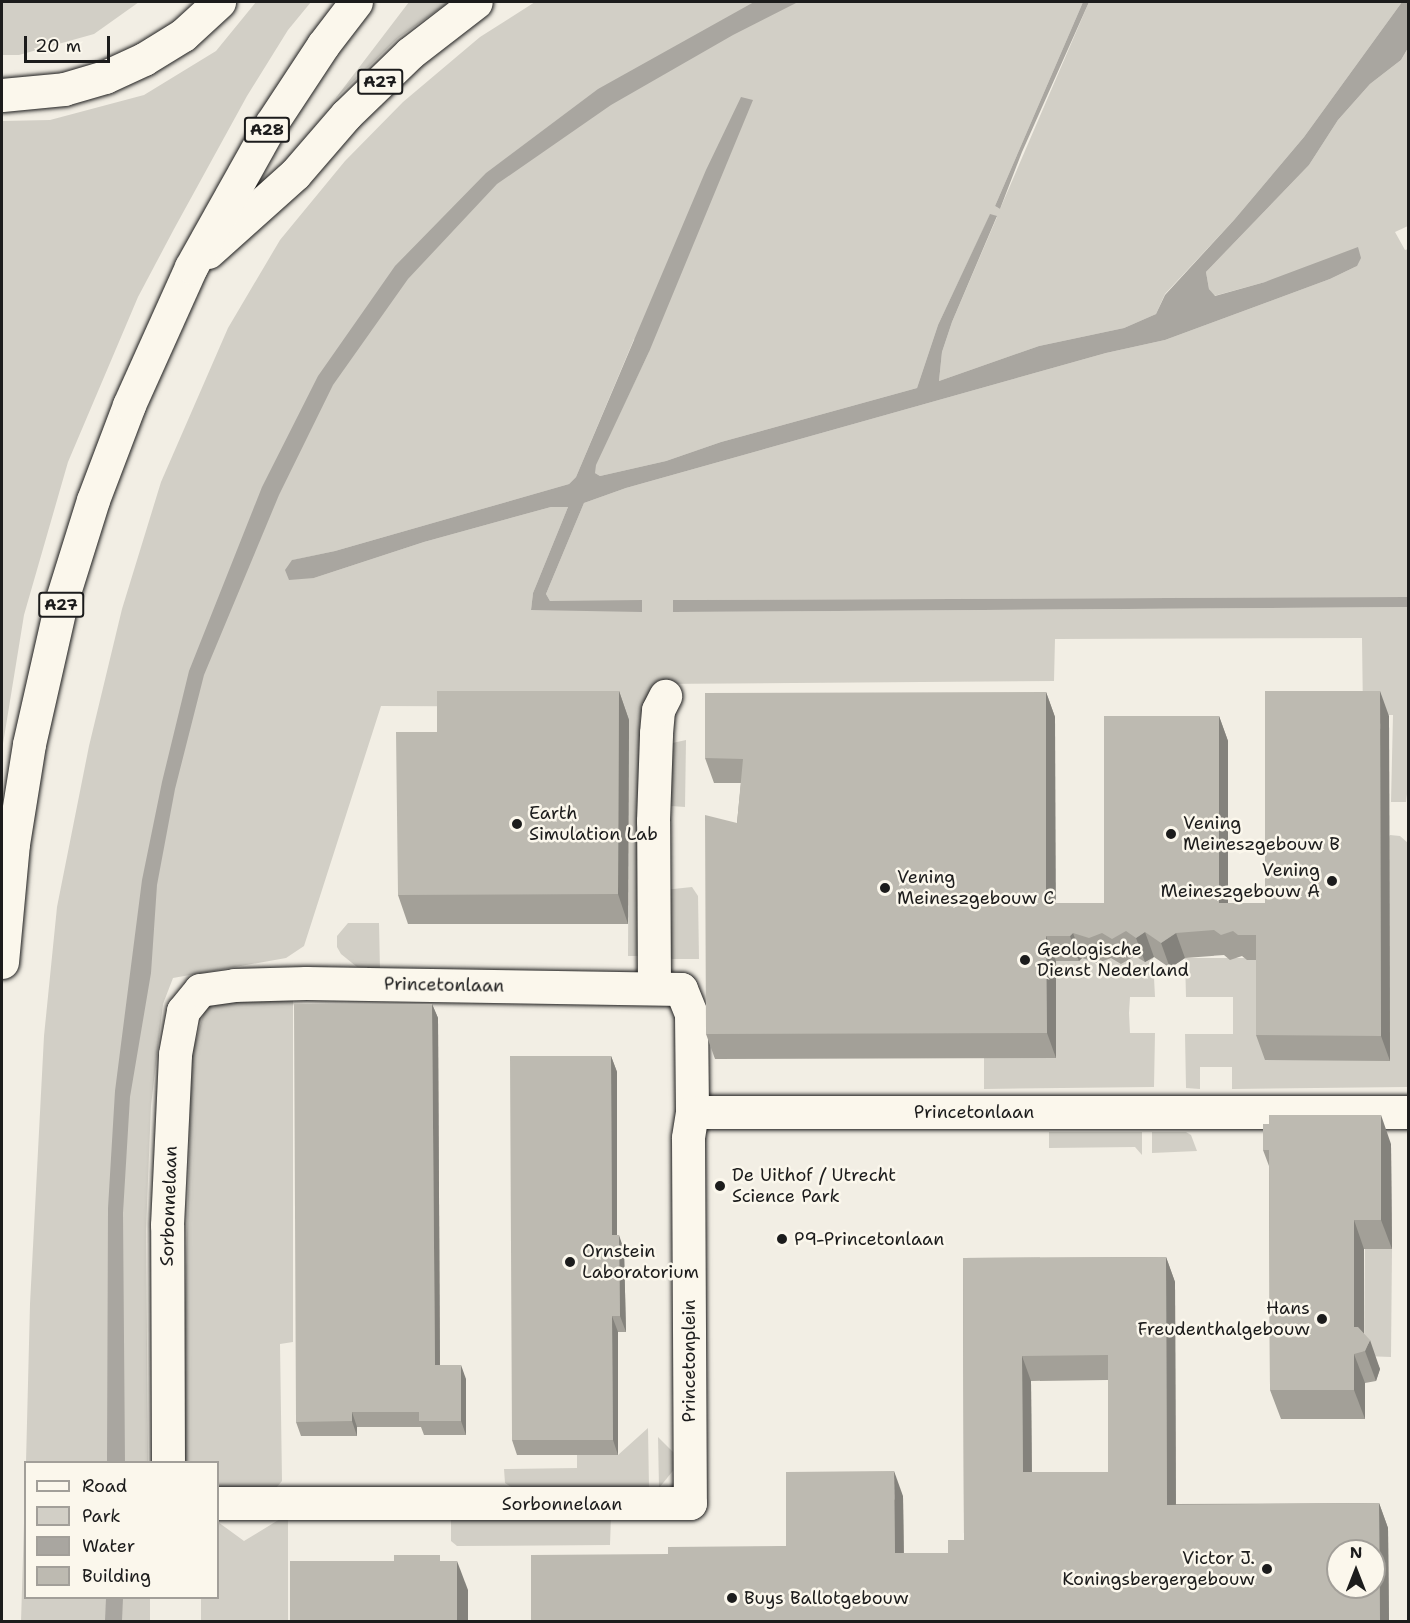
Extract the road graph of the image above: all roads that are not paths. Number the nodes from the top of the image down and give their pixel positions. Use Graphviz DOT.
graph roads {
  1 [pos="219,2"];
  2 [pos="356,2"];
  3 [pos="476,2"];
  4 [pos="2,95"];
  5 [pos="191,267"];
  6 [pos="665,696"];
  7 [pos="2,962"];
  8 [pos="234,985"];
  9 [pos="654,987"];
  10 [pos="692,1112"];
  11 [pos="1408,1112"];
  12 [pos="168,1461"];
  13 [pos="219,1503"];
  14 [pos="690,1503"];
  1 -- 4 [label="main road"];
  2 -- 5 [label="main road, A28"];
  3 -- 5 [label="main road, A27"];
  5 -- 7 [label="main road, A27"];
  6 -- 9 [label="main road"];
  8 -- 9 [label="main road, Princetonlaan"];
  8 -- 12 [label="main road, Sorbonnelaan"];
  9 -- 10 [label="main road, Princetonlaan"];
  10 -- 11 [label="main road, Princetonlaan"];
  10 -- 14 [label="main road, Princetonplein"];
  13 -- 14 [label="main road, Sorbonnelaan"];
}
